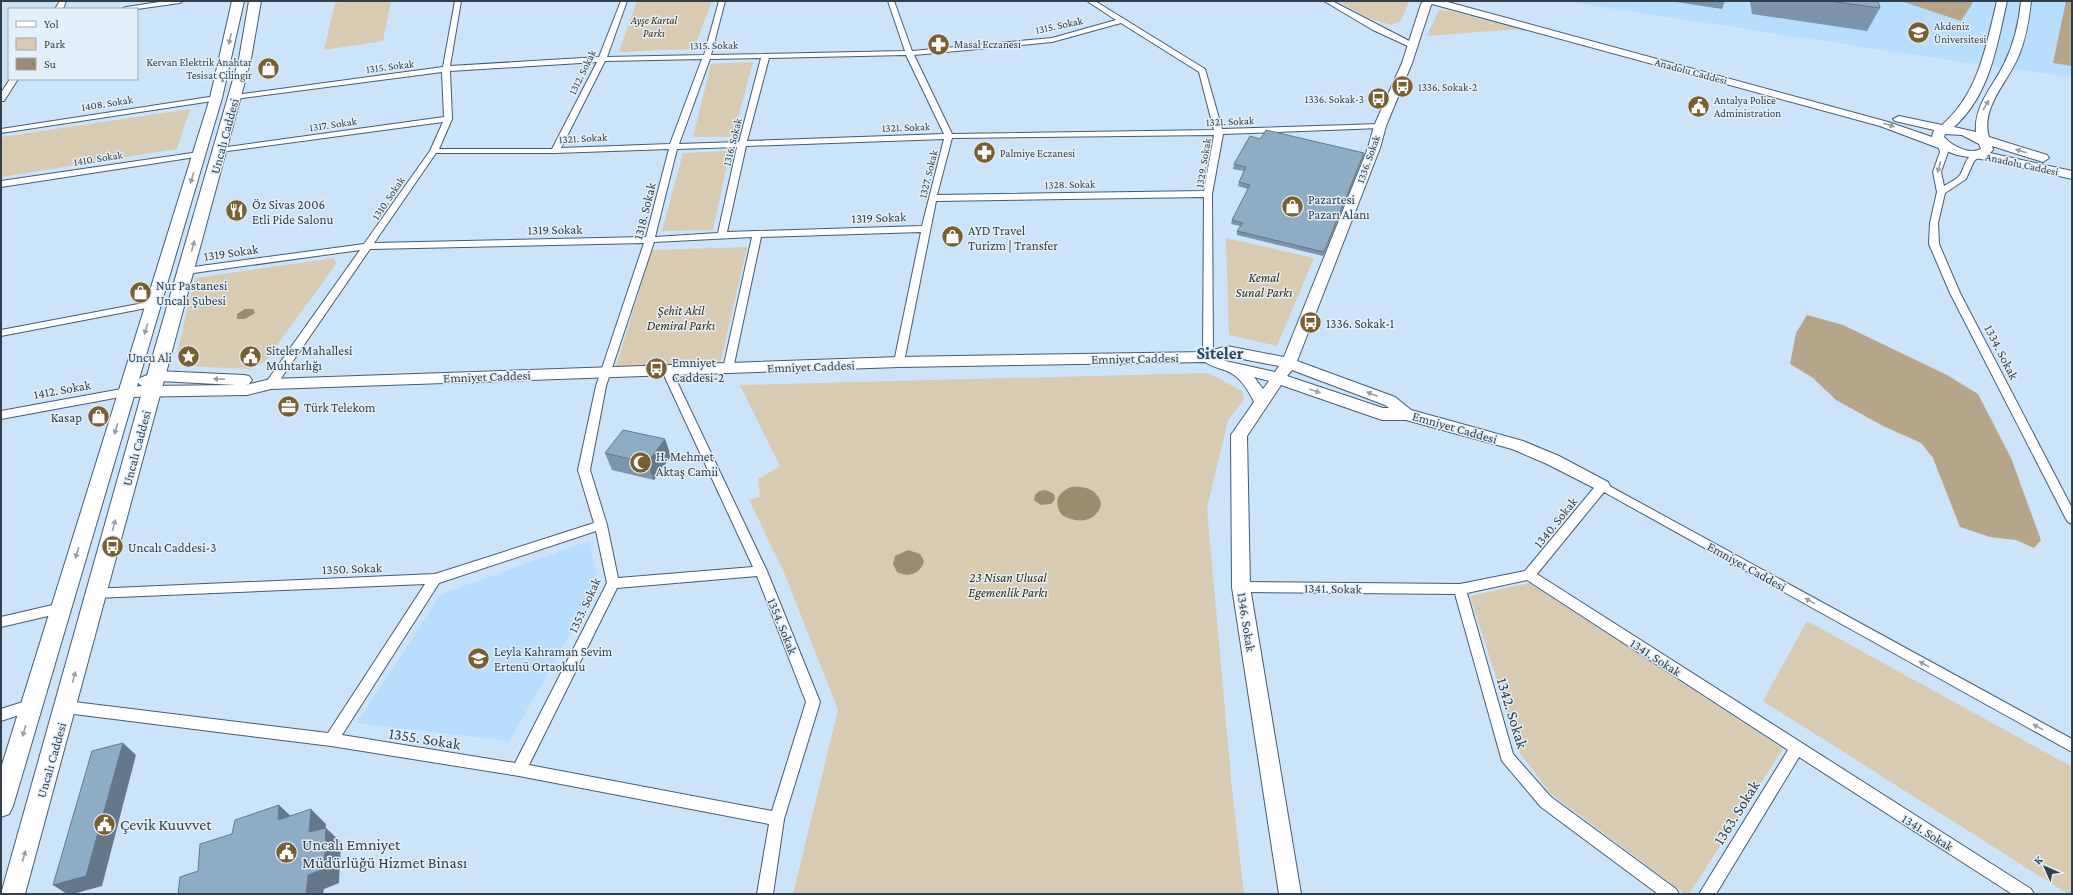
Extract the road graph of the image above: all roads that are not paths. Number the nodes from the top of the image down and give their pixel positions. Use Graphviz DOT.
graph roads {
  1 [pos="180,1"];
  2 [pos="238,1"];
  3 [pos="255,1"];
  4 [pos="458,1"];
  5 [pos="624,1"];
  6 [pos="722,1"];
  7 [pos="891,1"];
  8 [pos="1090,1"];
  9 [pos="1327,1"];
  10 [pos="1431,1"];
  11 [pos="1462,1"];
  12 [pos="2002,1"];
  13 [pos="2026,1"];
  14 [pos="133,8"];
  15 [pos="1121,21"];
  16 [pos="1413,45"];
  17 [pos="909,53"];
  18 [pos="766,55"];
  19 [pos="707,56"];
  20 [pos="602,59"];
  21 [pos="446,69"];
  22 [pos="13,80"];
  23 [pos="235,97"];
  24 [pos="216,98"];
  25 [pos="1,99"];
  26 [pos="448,119"];
  27 [pos="1380,126"];
  28 [pos="1946,129"];
  29 [pos="1,130"];
  30 [pos="1219,132"];
  31 [pos="949,136"];
  32 [pos="1983,140"];
  33 [pos="742,144"];
  34 [pos="1943,144"];
  35 [pos="674,145"];
  36 [pos="220,150"];
  37 [pos="555,151"];
  38 [pos="434,152"];
  39 [pos="199,154"];
  40 [pos="1975,154"];
  41 [pos="2072,166"];
  42 [pos="2072,175"];
  43 [pos="1,184"];
  44 [pos="1941,192"];
  45 [pos="1208,194"];
  46 [pos="932,198"];
  47 [pos="926,229"];
  48 [pos="757,234"];
  49 [pos="722,235"];
  50 [pos="650,240"];
  51 [pos="370,246"];
  52 [pos="186,271"];
  53 [pos="154,304"];
  54 [pos="1,333"];
  55 [pos="1208,357"];
  56 [pos="899,362"];
  57 [pos="1289,363"];
  58 [pos="1235,368"];
  59 [pos="728,369"];
  60 [pos="667,371"];
  61 [pos="605,372"];
  62 [pos="1278,379"];
  63 [pos="154,383"];
  64 [pos="271,384"];
  65 [pos="127,392"];
  66 [pos="1262,402"];
  67 [pos="1,414"];
  68 [pos="1406,414"];
  69 [pos="1602,486"];
  70 [pos="2072,519"];
  71 [pos="601,525"];
  72 [pos="761,571"];
  73 [pos="1529,575"];
  74 [pos="435,579"];
  75 [pos="613,583"];
  76 [pos="1242,587"];
  77 [pos="1460,589"];
  78 [pos="95,593"];
  79 [pos="61,608"];
  80 [pos="1,622"];
  81 [pos="32,705"];
  82 [pos="66,707"];
  83 [pos="2,715"];
  84 [pos="331,740"];
  85 [pos="2072,746"];
  86 [pos="1796,748"];
  87 [pos="519,770"];
  88 [pos="1,806"];
  89 [pos="777,819"];
  90 [pos="13,894"];
  91 [pos="765,894"];
  92 [pos="1290,894"];
  93 [pos="1671,894"];
  94 [pos="1707,894"];
  95 [pos="2026,894"];
  1 -- 14 [label="street"];
  2 -- 24 [label="main road, Uncalı Caddesi, one-way"];
  3 -- 23 [label="main road, Uncalı Caddesi"];
  4 -- 21 [label="street, 1310. Sokak"];
  5 -- 20 [label="street, 1312. Sokak"];
  6 -- 19 [label="street, 1318. Sokak"];
  7 -- 17 [label="street, 1327. Sokak"];
  8 -- 15 [label="street, 1329. Sokak"];
  9 -- 16 [label="street"];
  10 -- 16 [label="street, 1336. Sokak"];
  10 -- 34 [label="street, Anadolu Caddesi, one-way"];
  11 -- 28 [label="street, Anadolu Caddesi"];
  12 -- 28 [label="street"];
  32 -- 13 [label="street, one-way"];
  15 -- 17 [label="street, 1315. Sokak"];
  15 -- 30 [label="street, 1329. Sokak"];
  16 -- 27 [label="street, 1336. Sokak"];
  17 -- 18 [label="street, 1315. Sokak"];
  17 -- 31 [label="street, 1327. Sokak"];
  18 -- 19 [label="street, 1315. Sokak"];
  18 -- 33 [label="street, 1316. Sokak"];
  19 -- 20 [label="street, 1315. Sokak"];
  19 -- 35 [label="street, 1318. Sokak"];
  20 -- 21 [label="street, 1315. Sokak"];
  20 -- 37 [label="street, 1312. Sokak"];
  21 -- 23 [label="street, 1315. Sokak"];
  21 -- 26 [label="street, 1310. Sokak"];
  22 -- 25 [label="street"];
  23 -- 36 [label="main road, Uncalı Caddesi"];
  24 -- 29 [label="street, 1408. Sokak"];
  24 -- 39 [label="main road, Uncalı Caddesi"];
  26 -- 36 [label="street, 1317. Sokak"];
  26 -- 38 [label="street, 1310. Sokak"];
  27 -- 30 [label="street, 1321. Sokak"];
  27 -- 57 [label="street, 1336. Sokak"];
  28 -- 32 [label="street, Anadolu Caddesi"];
  28 -- 34 [label="street"];
  30 -- 31 [label="street, 1321. Sokak"];
  30 -- 45 [label="street, 1329. Sokak"];
  31 -- 33 [label="street, 1321. Sokak"];
  31 -- 46 [label="street, 1327. Sokak"];
  32 -- 40 [label="street"];
  41 -- 32 [label="street, Anadolu Caddesi, one-way"];
  33 -- 35 [label="street, 1321. Sokak"];
  33 -- 49 [label="street, 1316. Sokak"];
  34 -- 40 [label="street, Anadolu Caddesi"];
  34 -- 44 [label="street, 1334. Sokak, one-way"];
  35 -- 37 [label="street, 1321. Sokak"];
  35 -- 50 [label="street, 1318. Sokak"];
  52 -- 36 [label="main road, Uncalı Caddesi, one-way"];
  37 -- 38 [label="street, 1321. Sokak"];
  38 -- 51 [label="street, 1310. Sokak"];
  39 -- 43 [label="street, 1410. Sokak"];
  39 -- 53 [label="main road, Uncalı Caddesi, one-way"];
  40 -- 42 [label="street, Anadolu Caddesi"];
  40 -- 44 [label="street"];
  44 -- 70 [label="street, 1334. Sokak"];
  45 -- 46 [label="street, 1328. Sokak"];
  45 -- 55 [label="street, 1329. Sokak"];
  46 -- 47 [label="street, 1327. Sokak"];
  47 -- 48 [label="street, 1319 Sokak"];
  47 -- 56 [label="street, 1327. Sokak"];
  48 -- 49 [label="street, 1319 Sokak"];
  48 -- 59 [label="street"];
  49 -- 50 [label="street, 1319 Sokak"];
  50 -- 51 [label="street, 1319 Sokak"];
  50 -- 61 [label="street, 1318. Sokak"];
  51 -- 52 [label="street, 1319 Sokak"];
  51 -- 64 [label="street, 1310. Sokak"];
  52 -- 63 [label="main road, Uncalı Caddesi"];
  53 -- 54 [label="street"];
  53 -- 65 [label="main road, Uncalı Caddesi, one-way"];
  55 -- 56 [label="street, Emniyet Caddesi"];
  55 -- 57 [label="street, Emniyet Caddesi"];
  55 -- 58 [label="street"];
  56 -- 59 [label="street, Emniyet Caddesi"];
  57 -- 62 [label="street, 1346. Sokak"];
  68 -- 57 [label="street, Emniyet Caddesi, one-way"];
  58 -- 62 [label="street"];
  58 -- 66 [label="street"];
  59 -- 60 [label="street, Emniyet Caddesi"];
  60 -- 61 [label="street, Emniyet Caddesi"];
  60 -- 72 [label="street, 1354. Sokak"];
  61 -- 64 [label="street, Emniyet Caddesi"];
  61 -- 71 [label="street, 1353. Sokak"];
  62 -- 66 [label="street, 1346. Sokak"];
  62 -- 68 [label="street, one-way"];
  63 -- 64 [label="street, Emniyet Caddesi"];
  63 -- 65 [label="street, Emniyet Caddesi"];
  78 -- 63 [label="main road, Uncalı Caddesi, one-way"];
  65 -- 67 [label="street, 1412. Sokak"];
  65 -- 79 [label="main road, Uncalı Caddesi, one-way"];
  66 -- 76 [label="street, 1346. Sokak"];
  68 -- 69 [label="street, Emniyet Caddesi"];
  69 -- 73 [label="street, 1340. Sokak"];
  85 -- 69 [label="street, Emniyet Caddesi, one-way"];
  71 -- 74 [label="street, 1350. Sokak"];
  71 -- 75 [label="street, 1353. Sokak"];
  72 -- 75 [label="street"];
  72 -- 89 [label="street, 1354. Sokak"];
  73 -- 77 [label="street, 1341. Sokak"];
  73 -- 86 [label="street, 1341. Sokak"];
  74 -- 78 [label="street, 1350. Sokak"];
  74 -- 84 [label="street"];
  75 -- 87 [label="street, 1353. Sokak"];
  76 -- 77 [label="street, 1341. Sokak"];
  76 -- 92 [label="street, 1346. Sokak"];
  77 -- 93 [label="street, 1342. Sokak"];
  82 -- 78 [label="main road, Uncalı Caddesi, one-way"];
  79 -- 80 [label="street"];
  79 -- 81 [label="main road, Uncalı Caddesi"];
  81 -- 83 [label="street"];
  81 -- 88 [label="main road, Uncalı Caddesi, one-way"];
  82 -- 84 [label="street, 1355. Sokak"];
  90 -- 82 [label="main road, Uncalı Caddesi, one-way"];
  84 -- 87 [label="street, 1355. Sokak"];
  86 -- 94 [label="street, 1363. Sokak"];
  86 -- 95 [label="street, 1341. Sokak"];
  87 -- 89 [label="street, 1355. Sokak"];
  89 -- 91 [label="street, 1354. Sokak"];
}
